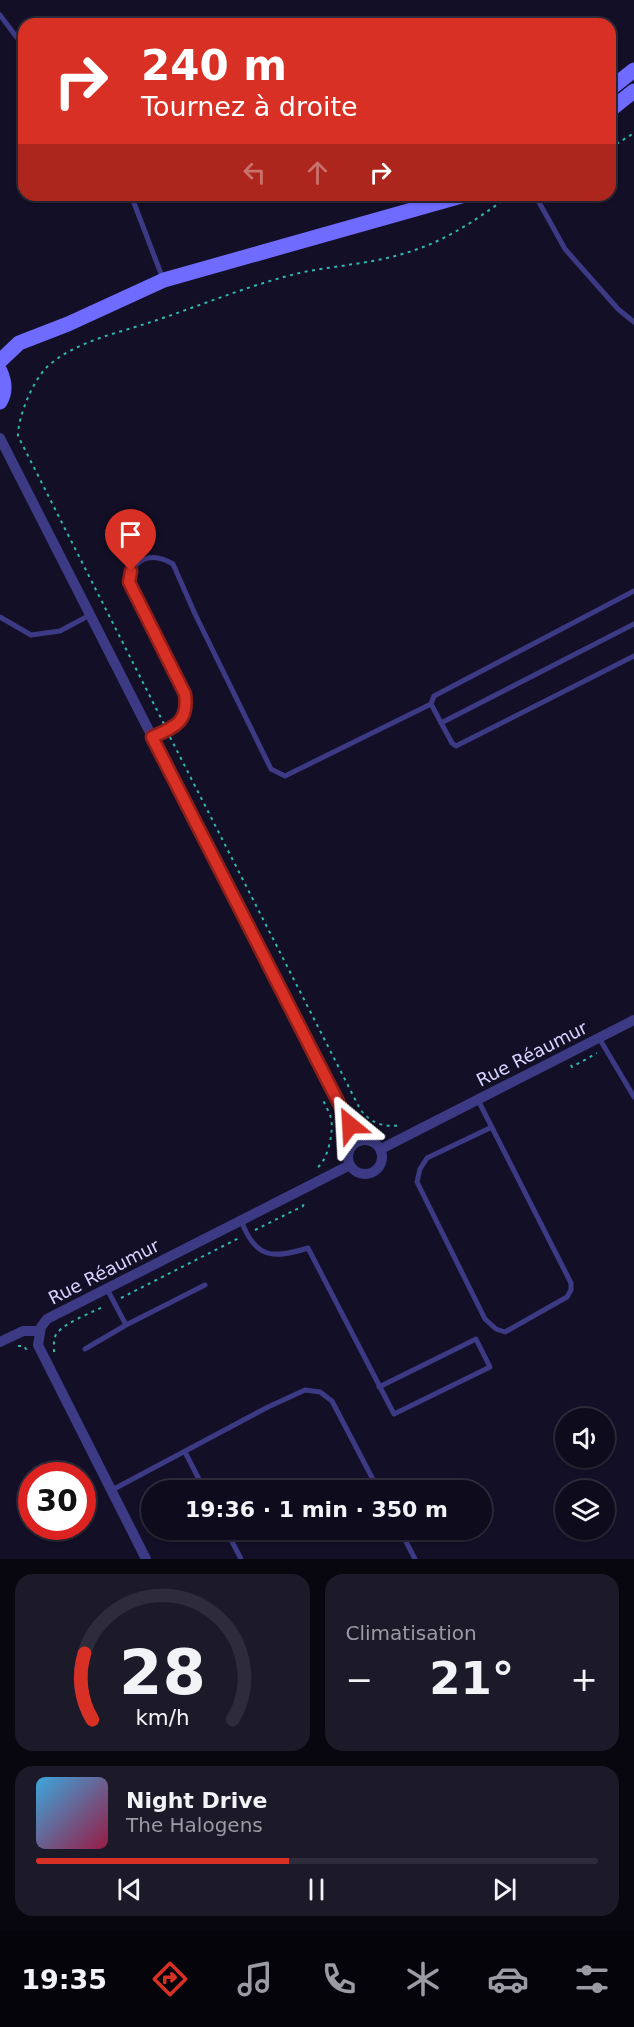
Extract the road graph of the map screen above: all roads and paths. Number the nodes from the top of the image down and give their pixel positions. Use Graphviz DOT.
graph roads {
  1 [pos="0,15"];
  2 [pos="18,39"];
  3 [pos="634,70"];
  4 [pos="616,84"];
  5 [pos="634,91"];
  6 [pos="616,105"];
  7 [pos="634,133"];
  8 [pos="616,144"];
  9 [pos="133,201"];
  10 [pos="416,201"];
  11 [pos="443,201"];
  12 [pos="502,201"];
  13 [pos="538,201"];
  14 [pos="374,220"];
  15 [pos="164,280"];
  16 [pos="634,322"];
  17 [pos="0,361"];
  18 [pos="0,372"];
  19 [pos="0,402"];
  20 [pos="0,438"];
  21 [pos="634,591"];
  22 [pos="90,615"];
  23 [pos="0,617"];
  24 [pos="634,624"];
  25 [pos="634,656"];
  26 [pos="430,704"];
  27 [pos="441,723"];
  28 [pos="167,730"];
  29 [pos="152,737"];
  30 [pos="634,1020"];
  31 [pos="599,1038"];
  32 [pos="348,1085"];
  33 [pos="634,1097"];
  34 [pos="478,1100"];
  35 [pos="492,1127"];
  36 [pos="358,1142"];
  37 [pos="381,1149"];
  38 [pos="350,1165"];
  39 [pos="241,1220"];
  40 [pos="204,1285"];
  41 [pos="107,1289"];
  42 [pos="126,1325"];
  43 [pos="40,1331"];
  44 [pos="0,1342"];
  45 [pos="12,1345"];
  46 [pos="85,1348"];
  47 [pos="43,1356"];
  48 [pos="379,1387"];
  49 [pos="185,1452"];
  50 [pos="199,1480"];
  51 [pos="373,1480"];
  52 [pos="111,1491"];
  53 [pos="231,1540"];
  54 [pos="405,1540"];
  55 [pos="146,1559"];
  56 [pos="241,1559"];
  57 [pos="415,1559"];
  1 -- 2 [label="lane"];
  3 -- 4 [label="street"];
  5 -- 6 [label="street"];
  7 -- 8 [label="path"];
  9 -- 15 [label="lane"];
  10 -- 14 [label="street"];
  11 -- 14 [label="street"];
  12 -- 28 [label="path"];
  13 -- 16 [label="lane"];
  14 -- 15 [label="street"];
  15 -- 17 [label="street"];
  18 -- 19 [label="street"];
  20 -- 22 [label="street"];
  21 -- 26 [label="lane"];
  22 -- 23 [label="lane"];
  22 -- 29 [label="street"];
  24 -- 27 [label="lane"];
  25 -- 27 [label="lane"];
  26 -- 27 [label="lane"];
  26 -- 28 [label="lane"];
  28 -- 29 [label="lane"];
  28 -- 32 [label="path"];
  29 -- 36 [label="street"];
  30 -- 31 [label="street, Rue Réaumur"];
  31 -- 33 [label="lane"];
  31 -- 34 [label="street, Rue Réaumur"];
  34 -- 35 [label="lane"];
  34 -- 37 [label="street, Rue Réaumur"];
  35 -- 35 [label="lane"];
  36 -- 37 [label="street"];
  36 -- 38 [label="street"];
  37 -- 38 [label="street"];
  38 -- 39 [label="street, Rue Réaumur"];
  39 -- 41 [label="street, Rue Réaumur"];
  39 -- 48 [label="lane"];
  40 -- 42 [label="lane"];
  41 -- 42 [label="lane"];
  41 -- 43 [label="street, Rue Réaumur"];
  42 -- 46 [label="lane"];
  43 -- 44 [label="street"];
  43 -- 47 [label="street, Rue Réaumur"];
  45 -- 47 [label="path"];
  47 -- 52 [label="street, Rue Réaumur"];
  48 -- 48 [label="lane"];
  49 -- 50 [label="lane"];
  49 -- 51 [label="lane"];
  49 -- 52 [label="lane"];
  52 -- 55 [label="street, Rue Réaumur"];
  53 -- 56 [label="lane"];
  54 -- 57 [label="lane"];
}
